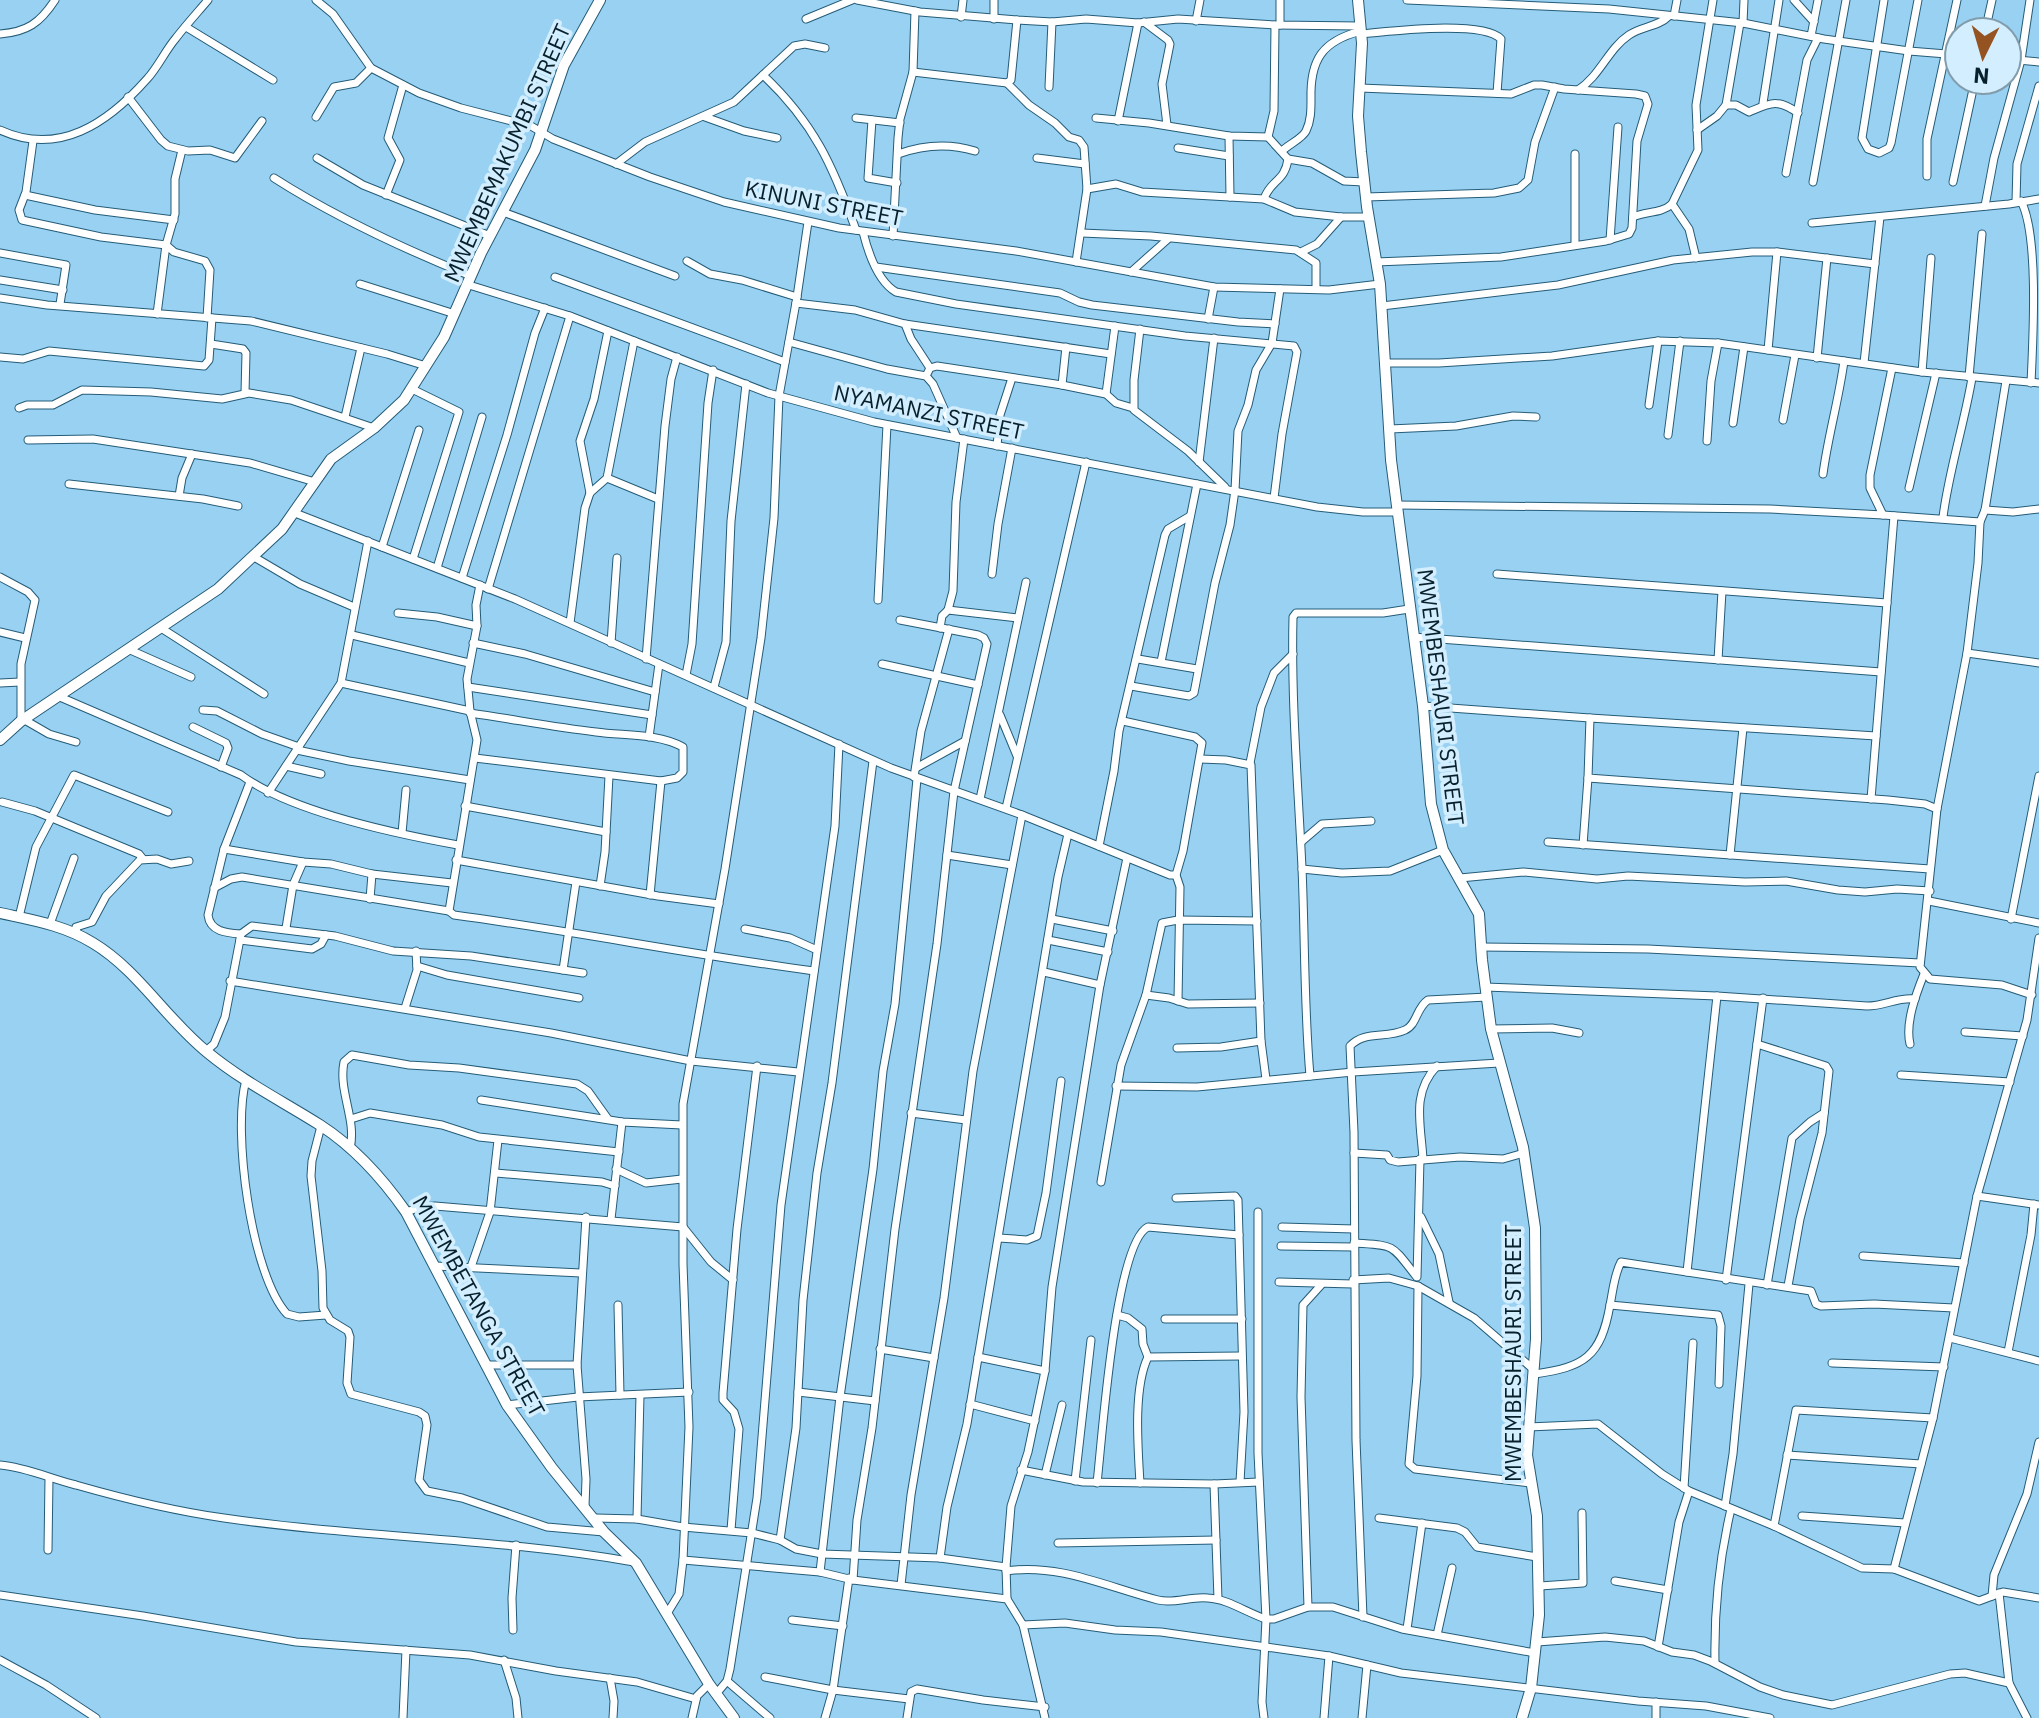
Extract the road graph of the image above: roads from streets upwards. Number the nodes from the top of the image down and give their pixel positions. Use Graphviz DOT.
graph roads {
  1 [pos="55,0"];
  2 [pos="208,0"];
  3 [pos="316,0"];
  4 [pos="600,0"];
  5 [pos="854,0"];
  6 [pos="920,0"];
  7 [pos="963,0"];
  8 [pos="994,0"];
  9 [pos="1200,0"];
  10 [pos="1280,0"];
  11 [pos="1358,0"];
  12 [pos="1407,0"];
  13 [pos="1618,0"];
  14 [pos="1677,0"];
  15 [pos="1713,0"];
  16 [pos="1744,0"];
  17 [pos="1779,0"];
  18 [pos="1794,0"];
  19 [pos="1818,0"];
  20 [pos="1846,0"];
  21 [pos="1884,0"];
  22 [pos="1918,0"];
  23 [pos="2030,0"];
  24 [pos="1555,4"];
  25 [pos="1583,4"];
  26 [pos="1617,10"];
  27 [pos="917,12"];
  28 [pos="1672,16"];
  29 [pos="961,17"];
  30 [pos="806,19"];
  31 [pos="994,19"];
  32 [pos="1017,20"];
  33 [pos="1710,20"];
  34 [pos="1196,21"];
  35 [pos="1052,22"];
  36 [pos="1814,22"];
  37 [pos="1141,23"];
  38 [pos="1741,23"];
  39 [pos="1278,25"];
  40 [pos="186,27"];
  41 [pos="1776,28"];
  42 [pos="1361,30"];
  43 [pos="0,34"];
  44 [pos="1814,37"];
  45 [pos="1838,41"];
  46 [pos="1875,45"];
  47 [pos="2023,47"];
  48 [pos="825,48"];
  49 [pos="1909,51"];
  50 [pos="1943,53"];
  51 [pos="1943,63"];
  52 [pos="371,68"];
  53 [pos="913,72"];
  54 [pos="763,75"];
  55 [pos="273,80"];
  56 [pos="1007,83"];
  57 [pos="403,85"];
  58 [pos="2039,86"];
  59 [pos="1049,87"];
  60 [pos="1555,87"];
  61 [pos="1360,88"];
  62 [pos="1578,90"];
  63 [pos="1497,93"];
  64 [pos="1972,96"];
  65 [pos="2011,96"];
  66 [pos="128,97"];
  67 [pos="1763,103"];
  68 [pos="1726,105"];
  69 [pos="1798,113"];
  70 [pos="316,117"];
  71 [pos="705,117"];
  72 [pos="856,118"];
  73 [pos="1096,118"];
  74 [pos="872,120"];
  75 [pos="262,121"];
  76 [pos="1118,121"];
  77 [pos="900,123"];
  78 [pos="1167,125"];
  79 [pos="1618,127"];
  80 [pos="0,130"];
  81 [pos="1697,130"];
  82 [pos="542,132"];
  83 [pos="1229,136"];
  84 [pos="1268,137"];
  85 [pos="777,138"];
  86 [pos="33,141"];
  87 [pos="1178,148"];
  88 [pos="182,150"];
  89 [pos="975,151"];
  90 [pos="1282,151"];
  91 [pos="898,154"];
  92 [pos="1575,154"];
  93 [pos="1229,156"];
  94 [pos="317,158"];
  95 [pos="1037,158"];
  96 [pos="1288,159"];
  97 [pos="616,164"];
  98 [pos="1085,164"];
  99 [pos="1786,173"];
  100 [pos="1927,176"];
  101 [pos="274,178"];
  102 [pos="1364,182"];
  103 [pos="1813,182"];
  104 [pos="1953,182"];
  105 [pos="897,183"];
  106 [pos="1087,189"];
  107 [pos="25,195"];
  108 [pos="386,195"];
  109 [pos="1230,197"];
  110 [pos="1366,197"];
  111 [pos="1264,199"];
  112 [pos="2039,199"];
  113 [pos="2019,202"];
  114 [pos="1672,204"];
  115 [pos="1985,206"];
  116 [pos="503,212"];
  117 [pos="1341,217"];
  118 [pos="1368,217"];
  119 [pos="1633,217"];
  120 [pos="1880,217"];
  121 [pos="174,220"];
  122 [pos="808,222"];
  123 [pos="1812,223"];
  124 [pos="859,231"];
  125 [pos="1082,233"];
  126 [pos="1982,234"];
  127 [pos="490,236"];
  128 [pos="893,236"];
  129 [pos="1168,239"];
  130 [pos="1610,240"];
  131 [pos="166,245"];
  132 [pos="1575,245"];
  133 [pos="1301,252"];
  134 [pos="1777,252"];
  135 [pos="0,253"];
  136 [pos="1696,258"];
  137 [pos="1827,258"];
  138 [pos="1931,258"];
  139 [pos="687,261"];
  140 [pos="1076,262"];
  141 [pos="1376,262"];
  142 [pos="1875,264"];
  143 [pos="876,267"];
  144 [pos="1131,273"];
  145 [pos="675,276"];
  146 [pos="555,277"];
  147 [pos="0,280"];
  148 [pos="470,280"];
  149 [pos="360,284"];
  150 [pos="1380,284"];
  151 [pos="1214,287"];
  152 [pos="1280,289"];
  153 [pos="1316,289"];
  154 [pos="63,290"];
  155 [pos="0,298"];
  156 [pos="797,300"];
  157 [pos="60,304"];
  158 [pos="1382,306"];
  159 [pos="545,308"];
  160 [pos="157,314"];
  161 [pos="455,314"];
  162 [pos="570,316"];
  163 [pos="210,318"];
  164 [pos="1208,319"];
  165 [pos="905,324"];
  166 [pos="1275,324"];
  167 [pos="1115,326"];
  168 [pos="1140,329"];
  169 [pos="608,331"];
  170 [pos="1214,338"];
  171 [pos="634,341"];
  172 [pos="1658,341"];
  173 [pos="1680,341"];
  174 [pos="789,342"];
  175 [pos="1272,343"];
  176 [pos="1718,343"];
  177 [pos="211,344"];
  178 [pos="1066,347"];
  179 [pos="1744,347"];
  180 [pos="361,348"];
  181 [pos="1768,350"];
  182 [pos="1111,354"];
  183 [pos="1795,355"];
  184 [pos="0,357"];
  185 [pos="677,357"];
  186 [pos="1817,358"];
  187 [pos="1844,361"];
  188 [pos="785,362"];
  189 [pos="1386,363"];
  190 [pos="1864,363"];
  191 [pos="426,366"];
  192 [pos="930,368"];
  193 [pos="1892,368"];
  194 [pos="713,370"];
  195 [pos="1922,372"];
  196 [pos="1936,373"];
  197 [pos="926,376"];
  198 [pos="1012,378"];
  199 [pos="1970,378"];
  200 [pos="2006,381"];
  201 [pos="2035,383"];
  202 [pos="746,384"];
  203 [pos="1062,385"];
  204 [pos="412,389"];
  205 [pos="245,393"];
  206 [pos="1106,394"];
  207 [pos="779,396"];
  208 [pos="1649,405"];
  209 [pos="19,408"];
  210 [pos="1133,408"];
  211 [pos="345,417"];
  212 [pos="482,417"];
  213 [pos="1536,417"];
  214 [pos="1783,420"];
  215 [pos="1733,423"];
  216 [pos="887,425"];
  217 [pos="374,428"];
  218 [pos="1390,429"];
  219 [pos="419,430"];
  220 [pos="1668,435"];
  221 [pos="961,439"];
  222 [pos="28,440"];
  223 [pos="1707,441"];
  224 [pos="997,446"];
  225 [pos="1012,448"];
  226 [pos="192,454"];
  227 [pos="1086,462"];
  228 [pos="1199,462"];
  229 [pos="1823,474"];
  230 [pos="607,478"];
  231 [pos="315,482"];
  232 [pos="69,484"];
  233 [pos="1197,484"];
  234 [pos="1909,488"];
  235 [pos="1231,490"];
  236 [pos="590,493"];
  237 [pos="179,496"];
  238 [pos="1274,498"];
  239 [pos="658,499"];
  240 [pos="238,506"];
  241 [pos="1397,508"];
  242 [pos="2039,509"];
  243 [pos="1985,510"];
  244 [pos="295,513"];
  245 [pos="1883,515"];
  246 [pos="1190,516"];
  247 [pos="1894,516"];
  248 [pos="1943,517"];
  249 [pos="1980,522"];
  250 [pos="368,541"];
  251 [pos="382,547"];
  252 [pos="254,557"];
  253 [pos="617,558"];
  254 [pos="413,559"];
  255 [pos="437,568"];
  256 [pos="992,574"];
  257 [pos="1497,574"];
  258 [pos="0,577"];
  259 [pos="462,578"];
  260 [pos="1026,582"];
  261 [pos="484,587"];
  262 [pos="1722,591"];
  263 [pos="878,600"];
  264 [pos="1887,603"];
  265 [pos="354,607"];
  266 [pos="1409,609"];
  267 [pos="948,610"];
  268 [pos="398,613"];
  269 [pos="1018,618"];
  270 [pos="900,620"];
  271 [pos="570,623"];
  272 [pos="477,626"];
  273 [pos="161,628"];
  274 [pos="944,628"];
  275 [pos="0,632"];
  276 [pos="352,635"];
  277 [pos="1413,637"];
  278 [pos="25,638"];
  279 [pos="473,643"];
  280 [pos="611,643"];
  281 [pos="128,649"];
  282 [pos="1967,653"];
  283 [pos="1293,654"];
  284 [pos="646,659"];
  285 [pos="1138,659"];
  286 [pos="1718,660"];
  287 [pos="1161,662"];
  288 [pos="469,663"];
  289 [pos="2039,663"];
  290 [pos="659,664"];
  291 [pos="882,664"];
  292 [pos="1197,669"];
  293 [pos="1881,672"];
  294 [pos="686,675"];
  295 [pos="936,675"];
  296 [pos="191,677"];
  297 [pos="20,682"];
  298 [pos="0,683"];
  299 [pos="341,683"];
  300 [pos="978,685"];
  301 [pos="1131,686"];
  302 [pos="468,687"];
  303 [pos="714,687"];
  304 [pos="655,692"];
  305 [pos="264,694"];
  306 [pos="60,697"];
  307 [pos="751,705"];
  308 [pos="1423,706"];
  309 [pos="203,710"];
  310 [pos="470,712"];
  311 [pos="652,715"];
  312 [pos="1000,715"];
  313 [pos="1590,718"];
  314 [pos="22,720"];
  315 [pos="1123,721"];
  316 [pos="193,727"];
  317 [pos="1743,728"];
  318 [pos="5,731"];
  319 [pos="1876,736"];
  320 [pos="649,737"];
  321 [pos="0,740"];
  322 [pos="965,741"];
  323 [pos="76,742"];
  324 [pos="839,744"];
  325 [pos="298,749"];
  326 [pos="1017,756"];
  327 [pos="475,758"];
  328 [pos="1200,759"];
  329 [pos="873,761"];
  330 [pos="1250,763"];
  331 [pos="286,766"];
  332 [pos="221,767"];
  333 [pos="916,768"];
  334 [pos="321,774"];
  335 [pos="609,776"];
  336 [pos="2039,776"];
  337 [pos="915,778"];
  338 [pos="1588,778"];
  339 [pos="470,780"];
  340 [pos="661,781"];
  341 [pos="250,782"];
  342 [pos="1737,789"];
  343 [pos="406,790"];
  344 [pos="954,791"];
  345 [pos="268,793"];
  346 [pos="980,799"];
  347 [pos="1871,799"];
  348 [pos="2,802"];
  349 [pos="465,806"];
  350 [pos="1006,808"];
  351 [pos="1937,809"];
  352 [pos="168,812"];
  353 [pos="1022,815"];
  354 [pos="51,819"];
  355 [pos="1371,821"];
  356 [pos="606,832"];
  357 [pos="402,833"];
  358 [pos="1068,834"];
  359 [pos="1301,842"];
  360 [pos="1548,842"];
  361 [pos="458,845"];
  362 [pos="1583,845"];
  363 [pos="1099,846"];
  364 [pos="224,849"];
  365 [pos="1443,850"];
  366 [pos="947,855"];
  367 [pos="1730,855"];
  368 [pos="74,858"];
  369 [pos="1127,858"];
  370 [pos="143,859"];
  371 [pos="456,860"];
  372 [pos="189,861"];
  373 [pos="303,862"];
  374 [pos="1012,865"];
  375 [pos="1302,869"];
  376 [pos="1930,869"];
  377 [pos="372,874"];
  378 [pos="1176,875"];
  379 [pos="1460,878"];
  380 [pos="576,882"];
  381 [pos="452,883"];
  382 [pos="293,885"];
  383 [pos="600,886"];
  384 [pos="214,888"];
  385 [pos="1930,891"];
  386 [pos="650,895"];
  387 [pos="370,899"];
  388 [pos="1929,901"];
  389 [pos="719,904"];
  390 [pos="449,911"];
  391 [pos="0,913"];
  392 [pos="19,917"];
  393 [pos="1052,919"];
  394 [pos="2011,919"];
  395 [pos="1178,920"];
  396 [pos="1257,921"];
  397 [pos="2039,923"];
  398 [pos="50,924"];
  399 [pos="286,928"];
  400 [pos="745,929"];
  401 [pos="1113,931"];
  402 [pos="570,932"];
  403 [pos="77,934"];
  404 [pos="326,935"];
  405 [pos="241,937"];
  406 [pos="2039,938"];
  407 [pos="1048,940"];
  408 [pos="1481,947"];
  409 [pos="817,950"];
  410 [pos="416,951"];
  411 [pos="1108,952"];
  412 [pos="710,957"];
  413 [pos="1920,963"];
  414 [pos="417,966"];
  415 [pos="563,970"];
  416 [pos="814,971"];
  417 [pos="1044,972"];
  418 [pos="583,973"];
  419 [pos="1924,974"];
  420 [pos="230,981"];
  421 [pos="1100,985"];
  422 [pos="1486,992"];
  423 [pos="1146,995"];
  424 [pos="2032,995"];
  425 [pos="1717,996"];
  426 [pos="579,998"];
  427 [pos="1763,998"];
  428 [pos="1915,999"];
  429 [pos="1178,1001"];
  430 [pos="1260,1003"];
  431 [pos="405,1008"];
  432 [pos="1491,1029"];
  433 [pos="1965,1032"];
  434 [pos="1579,1033"];
  435 [pos="2023,1036"];
  436 [pos="1261,1041"];
  437 [pos="1757,1044"];
  438 [pos="1910,1044"];
  439 [pos="1177,1048"];
  440 [pos="206,1051"];
  441 [pos="691,1061"];
  442 [pos="1499,1063"];
  443 [pos="757,1066"];
  444 [pos="1437,1066"];
  445 [pos="798,1072"];
  446 [pos="1353,1072"];
  447 [pos="1901,1075"];
  448 [pos="1310,1076"];
  449 [pos="1266,1079"];
  450 [pos="246,1080"];
  451 [pos="1061,1081"];
  452 [pos="2010,1082"];
  453 [pos="1116,1086"];
  454 [pos="481,1100"];
  455 [pos="911,1113"];
  456 [pos="1825,1113"];
  457 [pos="351,1119"];
  458 [pos="608,1119"];
  459 [pos="966,1120"];
  460 [pos="622,1122"];
  461 [pos="682,1125"];
  462 [pos="321,1126"];
  463 [pos="498,1140"];
  464 [pos="350,1149"];
  465 [pos="619,1152"];
  466 [pos="1354,1153"];
  467 [pos="1524,1153"];
  468 [pos="1421,1159"];
  469 [pos="616,1169"];
  470 [pos="496,1173"];
  471 [pos="682,1179"];
  472 [pos="1101,1182"];
  473 [pos="615,1186"];
  474 [pos="1977,1196"];
  475 [pos="1176,1198"];
  476 [pos="2036,1205"];
  477 [pos="406,1212"];
  478 [pos="490,1212"];
  479 [pos="1258,1212"];
  480 [pos="1420,1215"];
  481 [pos="586,1217"];
  482 [pos="611,1219"];
  483 [pos="683,1227"];
  484 [pos="1282,1227"];
  485 [pos="1354,1229"];
  486 [pos="1239,1235"];
  487 [pos="999,1238"];
  488 [pos="1354,1245"];
  489 [pos="1281,1246"];
  490 [pos="1863,1256"];
  491 [pos="1964,1263"];
  492 [pos="435,1266"];
  493 [pos="471,1267"];
  494 [pos="1687,1272"];
  495 [pos="581,1273"];
  496 [pos="733,1280"];
  497 [pos="1726,1280"];
  498 [pos="1279,1282"];
  499 [pos="1353,1282"];
  500 [pos="1322,1284"];
  501 [pos="1419,1284"];
  502 [pos="1749,1284"];
  503 [pos="1767,1285"];
  504 [pos="1788,1286"];
  505 [pos="1449,1302"];
  506 [pos="618,1305"];
  507 [pos="1610,1305"];
  508 [pos="1954,1308"];
  509 [pos="326,1315"];
  510 [pos="1117,1315"];
  511 [pos="1165,1319"];
  512 [pos="1242,1319"];
  513 [pos="1950,1338"];
  514 [pos="1091,1340"];
  515 [pos="1693,1343"];
  516 [pos="880,1349"];
  517 [pos="2008,1352"];
  518 [pos="1241,1356"];
  519 [pos="978,1357"];
  520 [pos="1148,1357"];
  521 [pos="934,1358"];
  522 [pos="2039,1361"];
  523 [pos="1832,1363"];
  524 [pos="485,1365"];
  525 [pos="577,1365"];
  526 [pos="1944,1367"];
  527 [pos="1045,1371"];
  528 [pos="1535,1373"];
  529 [pos="1719,1384"];
  530 [pos="689,1392"];
  531 [pos="798,1392"];
  532 [pos="620,1395"];
  533 [pos="640,1395"];
  534 [pos="578,1397"];
  535 [pos="840,1397"];
  536 [pos="875,1401"];
  537 [pos="970,1404"];
  538 [pos="507,1405"];
  539 [pos="1062,1405"];
  540 [pos="1933,1418"];
  541 [pos="1035,1421"];
  542 [pos="1528,1427"];
  543 [pos="2038,1448"];
  544 [pos="1787,1455"];
  545 [pos="1921,1464"];
  546 [pos="0,1465"];
  547 [pos="1021,1470"];
  548 [pos="1045,1475"];
  549 [pos="49,1478"];
  550 [pos="1075,1481"];
  551 [pos="1240,1482"];
  552 [pos="1259,1482"];
  553 [pos="1097,1483"];
  554 [pos="1140,1483"];
  555 [pos="1530,1483"];
  556 [pos="1214,1484"];
  557 [pos="1686,1489"];
  558 [pos="585,1506"];
  559 [pos="1728,1507"];
  560 [pos="1582,1513"];
  561 [pos="1802,1516"];
  562 [pos="595,1518"];
  563 [pos="1379,1518"];
  564 [pos="637,1519"];
  565 [pos="1422,1523"];
  566 [pos="1905,1523"];
  567 [pos="1774,1526"];
  568 [pos="683,1527"];
  569 [pos="731,1530"];
  570 [pos="604,1532"];
  571 [pos="752,1533"];
  572 [pos="780,1540"];
  573 [pos="1216,1540"];
  574 [pos="1058,1543"];
  575 [pos="516,1545"];
  576 [pos="48,1550"];
  577 [pos="822,1554"];
  578 [pos="854,1555"];
  579 [pos="904,1555"];
  580 [pos="1537,1557"];
  581 [pos="940,1558"];
  582 [pos="683,1560"];
  583 [pos="636,1563"];
  584 [pos="746,1566"];
  585 [pos="1452,1568"];
  586 [pos="1006,1569"];
  587 [pos="1894,1569"];
  588 [pos="820,1572"];
  589 [pos="851,1579"];
  590 [pos="1615,1581"];
  591 [pos="901,1585"];
  592 [pos="1540,1586"];
  593 [pos="1668,1590"];
  594 [pos="0,1595"];
  595 [pos="1995,1595"];
  596 [pos="2039,1598"];
  597 [pos="1007,1599"];
  598 [pos="1218,1599"];
  599 [pos="1308,1607"];
  600 [pos="668,1612"];
  601 [pos="1363,1617"];
  602 [pos="1266,1619"];
  603 [pos="792,1620"];
  604 [pos="1023,1625"];
  605 [pos="843,1626"];
  606 [pos="1407,1629"];
  607 [pos="513,1630"];
  608 [pos="1437,1635"];
  609 [pos="1265,1647"];
  610 [pos="1658,1647"];
  611 [pos="1536,1648"];
  612 [pos="406,1650"];
  613 [pos="1329,1656"];
  614 [pos="0,1660"];
  615 [pos="504,1660"];
  616 [pos="1715,1663"];
  617 [pos="1367,1665"];
  618 [pos="765,1677"];
  619 [pos="610,1678"];
  620 [pos="727,1681"];
  621 [pos="2009,1683"];
  622 [pos="709,1684"];
  623 [pos="1531,1688"];
  624 [pos="833,1690"];
  625 [pos="716,1694"];
  626 [pos="696,1699"];
  627 [pos="909,1699"];
  628 [pos="1656,1702"];
  629 [pos="1045,1707"];
  630 [pos="96,1718"];
  631 [pos="403,1718"];
  632 [pos="518,1718"];
  633 [pos="613,1718"];
  634 [pos="692,1718"];
  635 [pos="734,1718"];
  636 [pos="770,1718"];
  637 [pos="825,1718"];
  638 [pos="907,1718"];
  639 [pos="1045,1718"];
  640 [pos="1264,1718"];
  641 [pos="1324,1718"];
  642 [pos="1362,1718"];
  643 [pos="1522,1718"];
  644 [pos="1656,1718"];
  645 [pos="1770,1718"];
  646 [pos="2027,1718"];
  1 -- 43 [label="street"];
  2 -- 40 [label="street"];
  3 -- 52 [label="street, KINUNI STREET"];
  4 -- 82 [label="street, MWEMBEMAKUMBI STREET"];
  5 -- 27 [label="street"];
  5 -- 30 [label="street"];
  6 -- 27 [label="street"];
  7 -- 29 [label="street"];
  8 -- 31 [label="street"];
  9 -- 34 [label="street"];
  10 -- 39 [label="street"];
  11 -- 42 [label="street, MWEMBESHAURI STREET"];
  12 -- 24 [label="street"];
  13 -- 26 [label="street"];
  14 -- 28 [label="street"];
  15 -- 33 [label="street"];
  16 -- 38 [label="street"];
  17 -- 41 [label="street"];
  18 -- 36 [label="street"];
  19 -- 36 [label="street"];
  20 -- 45 [label="street"];
  21 -- 46 [label="street"];
  22 -- 49 [label="street"];
  23 -- 47 [label="street"];
  24 -- 25 [label="street"];
  25 -- 26 [label="street"];
  26 -- 28 [label="street"];
  27 -- 29 [label="street"];
  27 -- 53 [label="street"];
  28 -- 33 [label="street"];
  28 -- 62 [label="street"];
  29 -- 31 [label="street"];
  31 -- 32 [label="street"];
  32 -- 35 [label="street"];
  32 -- 56 [label="street"];
  33 -- 38 [label="street"];
  33 -- 81 [label="street"];
  34 -- 37 [label="street"];
  34 -- 39 [label="street"];
  35 -- 37 [label="street"];
  35 -- 59 [label="street"];
  36 -- 44 [label="street"];
  37 -- 76 [label="street"];
  37 -- 78 [label="street"];
  38 -- 41 [label="street"];
  38 -- 68 [label="street"];
  39 -- 42 [label="street"];
  39 -- 84 [label="street"];
  40 -- 55 [label="street"];
  40 -- 66 [label="street"];
  41 -- 44 [label="street"];
  41 -- 67 [label="street"];
  42 -- 61 [label="street, MWEMBESHAURI STREET"];
  42 -- 63 [label="street"];
  42 -- 90 [label="street"];
  44 -- 45 [label="street"];
  44 -- 69 [label="street"];
  45 -- 46 [label="street"];
  45 -- 103 [label="street"];
  46 -- 49 [label="street"];
  46 -- 49 [label="street"];
  48 -- 54 [label="street"];
  49 -- 50 [label="street"];
  51 -- 100 [label="street"];
  52 -- 57 [label="street, KINUNI STREET"];
  52 -- 70 [label="street"];
  53 -- 56 [label="street"];
  53 -- 77 [label="street"];
  54 -- 71 [label="street"];
  54 -- 124 [label="street"];
  56 -- 98 [label="street"];
  57 -- 82 [label="street, KINUNI STREET"];
  57 -- 108 [label="street"];
  58 -- 113 [label="street"];
  60 -- 62 [label="street"];
  60 -- 63 [label="street"];
  60 -- 110 [label="street"];
  61 -- 63 [label="street"];
  61 -- 102 [label="street, MWEMBESHAURI STREET"];
  62 -- 119 [label="street"];
  64 -- 104 [label="street"];
  65 -- 115 [label="street"];
  66 -- 86 [label="street"];
  66 -- 88 [label="street"];
  67 -- 68 [label="street"];
  67 -- 69 [label="street"];
  68 -- 81 [label="street"];
  69 -- 99 [label="street"];
  71 -- 85 [label="street"];
  71 -- 97 [label="street"];
  72 -- 74 [label="street"];
  73 -- 76 [label="street"];
  74 -- 77 [label="street"];
  74 -- 105 [label="street"];
  75 -- 88 [label="street"];
  76 -- 78 [label="street"];
  77 -- 91 [label="street"];
  78 -- 83 [label="street"];
  79 -- 130 [label="street"];
  80 -- 86 [label="street"];
  81 -- 114 [label="street"];
  82 -- 97 [label="street, KINUNI STREET"];
  82 -- 116 [label="street, MWEMBEMAKUMBI STREET"];
  83 -- 84 [label="street"];
  83 -- 93 [label="street"];
  84 -- 90 [label="street"];
  86 -- 107 [label="street"];
  87 -- 93 [label="street"];
  88 -- 121 [label="street"];
  89 -- 91 [label="street"];
  90 -- 96 [label="street"];
  91 -- 105 [label="street"];
  92 -- 132 [label="street"];
  93 -- 109 [label="street"];
  94 -- 108 [label="street"];
  95 -- 98 [label="street"];
  96 -- 102 [label="street"];
  96 -- 111 [label="street"];
  97 -- 122 [label="street, KINUNI STREET"];
  98 -- 106 [label="street"];
  101 -- 148 [label="street, NYAMANZI STREET"];
  102 -- 110 [label="street, MWEMBESHAURI STREET"];
  105 -- 128 [label="street"];
  106 -- 109 [label="street"];
  106 -- 125 [label="street"];
  107 -- 121 [label="street"];
  107 -- 131 [label="street"];
  108 -- 127 [label="street"];
  109 -- 111 [label="street"];
  110 -- 118 [label="street, MWEMBESHAURI STREET"];
  111 -- 117 [label="street"];
  112 -- 113 [label="street"];
  113 -- 115 [label="street"];
  113 -- 201 [label="street"];
  114 -- 119 [label="street"];
  114 -- 136 [label="street"];
  115 -- 120 [label="street"];
  116 -- 127 [label="street, MWEMBEMAKUMBI STREET"];
  116 -- 145 [label="street"];
  117 -- 118 [label="street"];
  117 -- 133 [label="street"];
  118 -- 141 [label="street, MWEMBESHAURI STREET"];
  119 -- 130 [label="street"];
  120 -- 123 [label="street"];
  120 -- 142 [label="street"];
  121 -- 131 [label="street"];
  122 -- 124 [label="street, KINUNI STREET"];
  122 -- 156 [label="street"];
  124 -- 128 [label="street, KINUNI STREET"];
  124 -- 143 [label="street"];
  125 -- 129 [label="street"];
  125 -- 140 [label="street"];
  126 -- 199 [label="street"];
  127 -- 148 [label="street, MWEMBEMAKUMBI STREET"];
  128 -- 140 [label="street, KINUNI STREET"];
  129 -- 133 [label="street"];
  129 -- 144 [label="street"];
  130 -- 132 [label="street"];
  131 -- 160 [label="street"];
  131 -- 163 [label="street"];
  132 -- 141 [label="street"];
  133 -- 153 [label="street"];
  134 -- 136 [label="street"];
  134 -- 137 [label="street"];
  134 -- 181 [label="street"];
  135 -- 154 [label="street"];
  136 -- 158 [label="street"];
  137 -- 142 [label="street"];
  137 -- 186 [label="street"];
  138 -- 195 [label="street"];
  139 -- 156 [label="street"];
  140 -- 144 [label="street, KINUNI STREET"];
  141 -- 150 [label="street, MWEMBESHAURI STREET"];
  142 -- 190 [label="street"];
  143 -- 164 [label="street"];
  143 -- 167 [label="street"];
  144 -- 151 [label="street, KINUNI STREET"];
  146 -- 188 [label="street"];
  147 -- 154 [label="street"];
  148 -- 159 [label="street, NYAMANZI STREET"];
  148 -- 161 [label="street, MWEMBEMAKUMBI STREET"];
  149 -- 161 [label="street"];
  150 -- 153 [label="street, KINUNI STREET"];
  150 -- 158 [label="street, MWEMBESHAURI STREET"];
  151 -- 152 [label="street, KINUNI STREET"];
  151 -- 164 [label="street"];
  152 -- 153 [label="street, KINUNI STREET"];
  152 -- 166 [label="street"];
  154 -- 157 [label="street"];
  155 -- 157 [label="street"];
  156 -- 165 [label="street"];
  156 -- 174 [label="street"];
  157 -- 160 [label="street"];
  158 -- 189 [label="street, MWEMBESHAURI STREET"];
  159 -- 162 [label="street, NYAMANZI STREET"];
  159 -- 259 [label="street"];
  160 -- 163 [label="street"];
  161 -- 191 [label="street, MWEMBEMAKUMBI STREET"];
  162 -- 169 [label="street, NYAMANZI STREET"];
  162 -- 261 [label="street"];
  163 -- 177 [label="street"];
  163 -- 180 [label="street"];
  164 -- 166 [label="street"];
  165 -- 178 [label="street"];
  165 -- 192 [label="street"];
  166 -- 175 [label="street"];
  167 -- 168 [label="street"];
  167 -- 182 [label="street"];
  168 -- 170 [label="street"];
  168 -- 210 [label="street"];
  169 -- 171 [label="street, NYAMANZI STREET"];
  169 -- 236 [label="street"];
  170 -- 175 [label="street"];
  170 -- 228 [label="street"];
  171 -- 185 [label="street, NYAMANZI STREET"];
  171 -- 230 [label="street"];
  172 -- 173 [label="street"];
  172 -- 189 [label="street"];
  172 -- 208 [label="street"];
  173 -- 176 [label="street"];
  173 -- 220 [label="street"];
  174 -- 188 [label="street"];
  174 -- 197 [label="street"];
  175 -- 235 [label="street"];
  175 -- 238 [label="street"];
  176 -- 179 [label="street"];
  176 -- 223 [label="street"];
  177 -- 184 [label="street"];
  177 -- 205 [label="street"];
  178 -- 182 [label="street"];
  178 -- 203 [label="street"];
  179 -- 181 [label="street"];
  179 -- 215 [label="street"];
  180 -- 191 [label="street"];
  180 -- 211 [label="street"];
  181 -- 183 [label="street"];
  182 -- 206 [label="street"];
  183 -- 186 [label="street"];
  183 -- 214 [label="street"];
  185 -- 194 [label="street, NYAMANZI STREET"];
  185 -- 239 [label="street"];
  186 -- 187 [label="street"];
  187 -- 190 [label="street"];
  187 -- 229 [label="street"];
  188 -- 207 [label="street"];
  189 -- 218 [label="street, MWEMBESHAURI STREET"];
  190 -- 193 [label="street"];
  191 -- 204 [label="street, MWEMBEMAKUMBI STREET"];
  192 -- 197 [label="street"];
  192 -- 198 [label="street"];
  193 -- 195 [label="street"];
  193 -- 245 [label="street"];
  194 -- 202 [label="street, NYAMANZI STREET"];
  194 -- 294 [label="street"];
  195 -- 196 [label="street"];
  196 -- 199 [label="street"];
  196 -- 234 [label="street"];
  197 -- 221 [label="street"];
  198 -- 203 [label="street"];
  198 -- 224 [label="street"];
  199 -- 200 [label="street"];
  199 -- 248 [label="street"];
  200 -- 201 [label="street"];
  200 -- 243 [label="street"];
  202 -- 207 [label="street, NYAMANZI STREET"];
  202 -- 303 [label="street"];
  203 -- 206 [label="street"];
  204 -- 217 [label="street, MWEMBEMAKUMBI STREET"];
  204 -- 254 [label="street"];
  205 -- 209 [label="street"];
  205 -- 211 [label="street"];
  206 -- 210 [label="street"];
  207 -- 216 [label="street, NYAMANZI STREET"];
  207 -- 307 [label="street"];
  210 -- 228 [label="street"];
  211 -- 217 [label="street"];
  212 -- 255 [label="street"];
  213 -- 218 [label="street"];
  216 -- 221 [label="street, NYAMANZI STREET"];
  216 -- 263 [label="street"];
  217 -- 231 [label="street, MWEMBEMAKUMBI STREET"];
  218 -- 241 [label="street, MWEMBESHAURI STREET"];
  219 -- 251 [label="street"];
  221 -- 224 [label="street, NYAMANZI STREET"];
  221 -- 267 [label="street"];
  222 -- 226 [label="street"];
  224 -- 225 [label="street, NYAMANZI STREET"];
  225 -- 227 [label="street, NYAMANZI STREET"];
  225 -- 256 [label="street"];
  226 -- 231 [label="street"];
  226 -- 237 [label="street"];
  227 -- 233 [label="street, NYAMANZI STREET"];
  227 -- 326 [label="street"];
  228 -- 235 [label="street"];
  230 -- 236 [label="street"];
  230 -- 239 [label="street"];
  231 -- 244 [label="street, MWEMBEMAKUMBI STREET"];
  232 -- 237 [label="street"];
  233 -- 235 [label="street, NYAMANZI STREET"];
  233 -- 246 [label="street"];
  235 -- 238 [label="street, NYAMANZI STREET"];
  235 -- 292 [label="street"];
  236 -- 271 [label="street"];
  237 -- 240 [label="street"];
  238 -- 241 [label="street, NYAMANZI STREET"];
  239 -- 284 [label="street"];
  241 -- 245 [label="street, NYAMANZI STREET"];
  241 -- 266 [label="street, MWEMBESHAURI STREET"];
  242 -- 243 [label="street"];
  243 -- 249 [label="street"];
  244 -- 250 [label="street"];
  244 -- 252 [label="street, MWEMBEMAKUMBI STREET"];
  245 -- 247 [label="street, NYAMANZI STREET"];
  246 -- 285 [label="street"];
  246 -- 287 [label="street"];
  247 -- 248 [label="street, NYAMANZI STREET"];
  247 -- 264 [label="street"];
  248 -- 249 [label="street, NYAMANZI STREET"];
  249 -- 282 [label="street"];
  250 -- 251 [label="street"];
  250 -- 265 [label="street"];
  251 -- 254 [label="street"];
  252 -- 265 [label="street"];
  252 -- 273 [label="street, MWEMBEMAKUMBI STREET"];
  253 -- 280 [label="street"];
  254 -- 255 [label="street"];
  255 -- 259 [label="street"];
  257 -- 262 [label="street"];
  258 -- 278 [label="street"];
  259 -- 261 [label="street"];
  260 -- 269 [label="street"];
  261 -- 271 [label="street"];
  261 -- 272 [label="street"];
  262 -- 264 [label="street"];
  262 -- 286 [label="street"];
  264 -- 293 [label="street"];
  265 -- 276 [label="street"];
  266 -- 277 [label="street, MWEMBESHAURI STREET"];
  266 -- 283 [label="street"];
  267 -- 269 [label="street"];
  267 -- 274 [label="street"];
  268 -- 272 [label="street"];
  269 -- 312 [label="street"];
  270 -- 274 [label="street"];
  271 -- 280 [label="street"];
  272 -- 279 [label="street"];
  273 -- 281 [label="street, MWEMBEMAKUMBI STREET"];
  273 -- 305 [label="street"];
  274 -- 295 [label="street"];
  274 -- 300 [label="street"];
  275 -- 278 [label="street"];
  276 -- 288 [label="street"];
  276 -- 299 [label="street"];
  277 -- 286 [label="street"];
  277 -- 308 [label="street, MWEMBESHAURI STREET"];
  278 -- 297 [label="street"];
  279 -- 288 [label="street"];
  279 -- 304 [label="street"];
  280 -- 284 [label="street"];
  281 -- 296 [label="street"];
  281 -- 306 [label="street, MWEMBEMAKUMBI STREET"];
  282 -- 289 [label="street"];
  282 -- 351 [label="street"];
  283 -- 330 [label="street"];
  283 -- 359 [label="street"];
  284 -- 290 [label="street"];
  285 -- 287 [label="street"];
  285 -- 301 [label="street"];
  286 -- 293 [label="street"];
  287 -- 292 [label="street"];
  288 -- 302 [label="street"];
  290 -- 294 [label="street"];
  290 -- 304 [label="street"];
  291 -- 295 [label="street"];
  292 -- 301 [label="street"];
  293 -- 319 [label="street"];
  294 -- 303 [label="street"];
  295 -- 300 [label="street"];
  295 -- 333 [label="street"];
  297 -- 298 [label="street"];
  297 -- 314 [label="street"];
  299 -- 310 [label="street"];
  299 -- 325 [label="street"];
  300 -- 322 [label="street"];
  301 -- 315 [label="street"];
  302 -- 310 [label="street"];
  302 -- 311 [label="street"];
  303 -- 307 [label="street"];
  304 -- 311 [label="street"];
  306 -- 314 [label="street, MWEMBEMAKUMBI STREET"];
  306 -- 332 [label="street"];
  307 -- 324 [label="street"];
  307 -- 389 [label="street"];
  308 -- 313 [label="street"];
  308 -- 365 [label="street, MWEMBESHAURI STREET"];
  309 -- 325 [label="street"];
  310 -- 320 [label="street"];
  310 -- 327 [label="street"];
  311 -- 320 [label="street"];
  312 -- 326 [label="street"];
  312 -- 346 [label="street"];
  313 -- 317 [label="street"];
  313 -- 338 [label="street"];
  314 -- 318 [label="street, MWEMBEMAKUMBI STREET"];
  314 -- 323 [label="street"];
  315 -- 328 [label="street"];
  315 -- 363 [label="street"];
  316 -- 332 [label="street"];
  317 -- 319 [label="street"];
  317 -- 342 [label="street"];
  318 -- 321 [label="street, MWEMBEMAKUMBI STREET"];
  319 -- 347 [label="street"];
  320 -- 340 [label="street"];
  322 -- 333 [label="street"];
  322 -- 344 [label="street"];
  324 -- 329 [label="street"];
  324 -- 409 [label="street"];
  325 -- 331 [label="street"];
  325 -- 339 [label="street"];
  326 -- 350 [label="street"];
  327 -- 335 [label="street"];
  327 -- 339 [label="street"];
  328 -- 330 [label="street"];
  328 -- 378 [label="street"];
  329 -- 337 [label="street"];
  329 -- 531 [label="street"];
  330 -- 396 [label="street"];
  331 -- 334 [label="street"];
  331 -- 345 [label="street"];
  332 -- 341 [label="street"];
  333 -- 337 [label="street"];
  335 -- 340 [label="street"];
  335 -- 356 [label="street"];
  336 -- 394 [label="street"];
  337 -- 344 [label="street"];
  337 -- 535 [label="street"];
  338 -- 342 [label="street"];
  338 -- 362 [label="street"];
  339 -- 349 [label="street"];
  340 -- 386 [label="street"];
  341 -- 345 [label="street"];
  341 -- 364 [label="street"];
  342 -- 347 [label="street"];
  342 -- 367 [label="street"];
  343 -- 357 [label="street"];
  344 -- 346 [label="street"];
  344 -- 366 [label="street"];
  345 -- 357 [label="street"];
  346 -- 350 [label="street"];
  347 -- 351 [label="street"];
  348 -- 354 [label="street"];
  349 -- 356 [label="street"];
  349 -- 361 [label="street"];
  350 -- 353 [label="street"];
  351 -- 376 [label="street"];
  352 -- 354 [label="street"];
  353 -- 358 [label="street"];
  353 -- 374 [label="street"];
  354 -- 370 [label="street"];
  354 -- 392 [label="street"];
  355 -- 359 [label="street"];
  356 -- 383 [label="street"];
  357 -- 361 [label="street"];
  358 -- 363 [label="street"];
  358 -- 393 [label="street"];
  359 -- 375 [label="street"];
  360 -- 362 [label="street"];
  361 -- 371 [label="street"];
  362 -- 367 [label="street"];
  363 -- 369 [label="street"];
  364 -- 373 [label="street"];
  364 -- 384 [label="street"];
  365 -- 375 [label="street"];
  365 -- 379 [label="street, MWEMBESHAURI STREET"];
  366 -- 374 [label="street"];
  366 -- 455 [label="street"];
  367 -- 376 [label="street"];
  368 -- 398 [label="street"];
  369 -- 378 [label="street"];
  369 -- 401 [label="street"];
  370 -- 372 [label="street"];
  370 -- 403 [label="street"];
  371 -- 380 [label="street"];
  371 -- 381 [label="street"];
  373 -- 377 [label="street"];
  373 -- 382 [label="street"];
  374 -- 459 [label="street"];
  375 -- 448 [label="street"];
  376 -- 385 [label="street"];
  377 -- 381 [label="street"];
  377 -- 387 [label="street"];
  378 -- 395 [label="street"];
  379 -- 385 [label="street"];
  379 -- 408 [label="street, MWEMBESHAURI STREET"];
  380 -- 383 [label="street"];
  380 -- 402 [label="street"];
  381 -- 390 [label="street"];
  382 -- 384 [label="street"];
  382 -- 387 [label="street"];
  382 -- 399 [label="street"];
  383 -- 386 [label="street"];
  384 -- 405 [label="street"];
  385 -- 388 [label="street"];
  386 -- 389 [label="street"];
  387 -- 390 [label="street"];
  388 -- 394 [label="street"];
  388 -- 413 [label="street"];
  389 -- 412 [label="street"];
  390 -- 402 [label="street"];
  391 -- 392 [label="street, MWEMBETANGA STREET"];
  392 -- 398 [label="street, MWEMBETANGA STREET"];
  393 -- 401 [label="street"];
  393 -- 407 [label="street"];
  394 -- 397 [label="street"];
  395 -- 396 [label="street"];
  395 -- 423 [label="street"];
  395 -- 429 [label="street"];
  396 -- 430 [label="street"];
  398 -- 403 [label="street, MWEMBETANGA STREET"];
  399 -- 404 [label="street"];
  399 -- 405 [label="street"];
  400 -- 409 [label="street"];
  401 -- 411 [label="street"];
  402 -- 412 [label="street"];
  402 -- 415 [label="street"];
  403 -- 440 [label="street, MWEMBETANGA STREET"];
  404 -- 405 [label="street"];
  404 -- 410 [label="street"];
  405 -- 420 [label="street"];
  406 -- 424 [label="street"];
  407 -- 411 [label="street"];
  407 -- 417 [label="street"];
  408 -- 413 [label="street"];
  408 -- 422 [label="street, MWEMBESHAURI STREET"];
  409 -- 416 [label="street"];
  410 -- 414 [label="street"];
  410 -- 415 [label="street"];
  411 -- 421 [label="street"];
  412 -- 416 [label="street"];
  412 -- 441 [label="street"];
  413 -- 419 [label="street"];
  414 -- 426 [label="street"];
  414 -- 431 [label="street"];
  415 -- 418 [label="street"];
  416 -- 445 [label="street"];
  417 -- 421 [label="street"];
  417 -- 487 [label="street"];
  419 -- 424 [label="street"];
  419 -- 428 [label="street"];
  420 -- 431 [label="street"];
  420 -- 440 [label="street"];
  421 -- 527 [label="street"];
  422 -- 425 [label="street"];
  422 -- 432 [label="street, MWEMBESHAURI STREET"];
  422 -- 446 [label="street"];
  423 -- 429 [label="street"];
  423 -- 453 [label="street"];
  424 -- 435 [label="street"];
  425 -- 427 [label="street"];
  425 -- 494 [label="street"];
  427 -- 428 [label="street"];
  427 -- 437 [label="street"];
  428 -- 438 [label="street"];
  429 -- 430 [label="street"];
  430 -- 436 [label="street"];
  431 -- 441 [label="street"];
  432 -- 434 [label="street"];
  432 -- 442 [label="street, MWEMBESHAURI STREET"];
  433 -- 435 [label="street"];
  435 -- 452 [label="street"];
  436 -- 439 [label="street"];
  436 -- 449 [label="street"];
  437 -- 456 [label="street"];
  437 -- 497 [label="street"];
  440 -- 450 [label="street, MWEMBETANGA STREET"];
  441 -- 443 [label="street"];
  441 -- 461 [label="street"];
  442 -- 444 [label="street"];
  442 -- 467 [label="street, MWEMBESHAURI STREET"];
  443 -- 445 [label="street"];
  443 -- 496 [label="street"];
  444 -- 446 [label="street"];
  444 -- 468 [label="street"];
  445 -- 571 [label="street"];
  446 -- 448 [label="street"];
  446 -- 466 [label="street"];
  447 -- 452 [label="street"];
  448 -- 449 [label="street"];
  449 -- 453 [label="street"];
  450 -- 462 [label="street, MWEMBETANGA STREET"];
  450 -- 509 [label="street"];
  451 -- 487 [label="street"];
  452 -- 474 [label="street"];
  453 -- 472 [label="street"];
  454 -- 458 [label="street"];
  455 -- 459 [label="street"];
  455 -- 516 [label="street"];
  456 -- 503 [label="street"];
  456 -- 504 [label="street"];
  457 -- 458 [label="street"];
  457 -- 463 [label="street"];
  457 -- 464 [label="street"];
  458 -- 460 [label="street"];
  459 -- 521 [label="street"];
  460 -- 461 [label="street"];
  460 -- 465 [label="street"];
  461 -- 471 [label="street"];
  462 -- 464 [label="street, MWEMBETANGA STREET"];
  462 -- 509 [label="street"];
  463 -- 465 [label="street"];
  463 -- 470 [label="street"];
  464 -- 477 [label="street, MWEMBETANGA STREET"];
  465 -- 469 [label="street"];
  466 -- 468 [label="street"];
  466 -- 485 [label="street"];
  467 -- 468 [label="street"];
  467 -- 528 [label="street, MWEMBESHAURI STREET"];
  468 -- 480 [label="street"];
  469 -- 471 [label="street"];
  469 -- 473 [label="street"];
  470 -- 473 [label="street"];
  470 -- 478 [label="street"];
  471 -- 483 [label="street"];
  473 -- 482 [label="street"];
  474 -- 476 [label="street"];
  474 -- 491 [label="street"];
  475 -- 486 [label="street"];
  476 -- 517 [label="street"];
  477 -- 478 [label="street"];
  477 -- 492 [label="street, MWEMBETANGA STREET"];
  478 -- 481 [label="street"];
  478 -- 493 [label="street"];
  479 -- 552 [label="street"];
  480 -- 501 [label="street"];
  480 -- 505 [label="street"];
  481 -- 482 [label="street"];
  481 -- 495 [label="street"];
  482 -- 483 [label="street"];
  483 -- 496 [label="street"];
  483 -- 530 [label="street"];
  484 -- 485 [label="street"];
  485 -- 488 [label="street"];
  486 -- 510 [label="street"];
  486 -- 512 [label="street"];
  487 -- 519 [label="street"];
  488 -- 489 [label="street"];
  488 -- 499 [label="street"];
  488 -- 501 [label="street"];
  490 -- 491 [label="street"];
  491 -- 508 [label="street"];
  492 -- 493 [label="street"];
  492 -- 524 [label="street, MWEMBETANGA STREET"];
  493 -- 495 [label="street"];
  494 -- 497 [label="street"];
  494 -- 507 [label="street"];
  495 -- 525 [label="street"];
  496 -- 569 [label="street"];
  497 -- 502 [label="street"];
  498 -- 500 [label="street"];
  499 -- 500 [label="street"];
  499 -- 501 [label="street"];
  499 -- 601 [label="street"];
  500 -- 599 [label="street"];
  501 -- 505 [label="street"];
  501 -- 555 [label="street"];
  502 -- 503 [label="street"];
  502 -- 559 [label="street"];
  503 -- 504 [label="street"];
  504 -- 508 [label="street"];
  505 -- 528 [label="street"];
  506 -- 532 [label="street"];
  507 -- 528 [label="street"];
  507 -- 529 [label="street"];
  508 -- 513 [label="street"];
  509 -- 570 [label="street"];
  510 -- 520 [label="street"];
  510 -- 553 [label="street"];
  511 -- 512 [label="street"];
  512 -- 518 [label="street"];
  513 -- 517 [label="street"];
  513 -- 526 [label="street"];
  514 -- 550 [label="street"];
  515 -- 557 [label="street"];
  516 -- 521 [label="street"];
  516 -- 536 [label="street"];
  517 -- 522 [label="street"];
  518 -- 520 [label="street"];
  518 -- 551 [label="street"];
  519 -- 527 [label="street"];
  519 -- 537 [label="street"];
  520 -- 554 [label="street"];
  521 -- 579 [label="street"];
  523 -- 526 [label="street"];
  524 -- 525 [label="street"];
  524 -- 538 [label="street, MWEMBETANGA STREET"];
  525 -- 534 [label="street"];
  526 -- 540 [label="street"];
  527 -- 541 [label="street"];
  528 -- 542 [label="street, MWEMBESHAURI STREET"];
  530 -- 533 [label="street"];
  530 -- 568 [label="street"];
  531 -- 535 [label="street"];
  531 -- 572 [label="street"];
  532 -- 533 [label="street"];
  532 -- 534 [label="street"];
  533 -- 564 [label="street"];
  534 -- 538 [label="street"];
  534 -- 558 [label="street"];
  535 -- 536 [label="street"];
  535 -- 577 [label="street"];
  536 -- 578 [label="street"];
  537 -- 541 [label="street"];
  537 -- 581 [label="street"];
  538 -- 558 [label="street, MWEMBETANGA STREET"];
  539 -- 548 [label="street"];
  540 -- 544 [label="street"];
  540 -- 545 [label="street"];
  541 -- 547 [label="street"];
  542 -- 555 [label="street, MWEMBESHAURI STREET"];
  542 -- 557 [label="street"];
  543 -- 595 [label="street"];
  544 -- 545 [label="street"];
  544 -- 567 [label="street"];
  545 -- 566 [label="street"];
  546 -- 549 [label="street"];
  547 -- 548 [label="street"];
  547 -- 586 [label="street"];
  548 -- 550 [label="street"];
  549 -- 575 [label="street"];
  549 -- 576 [label="street"];
  550 -- 553 [label="street"];
  551 -- 552 [label="street"];
  551 -- 556 [label="street"];
  552 -- 602 [label="street"];
  553 -- 554 [label="street"];
  554 -- 556 [label="street"];
  555 -- 580 [label="street, MWEMBESHAURI STREET"];
  556 -- 573 [label="street"];
  557 -- 559 [label="street"];
  557 -- 593 [label="street"];
  558 -- 562 [label="street, MWEMBETANGA STREET"];
  559 -- 567 [label="street"];
  559 -- 616 [label="street"];
  560 -- 592 [label="street"];
  561 -- 566 [label="street"];
  562 -- 564 [label="street"];
  562 -- 570 [label="street, MWEMBETANGA STREET"];
  563 -- 565 [label="street"];
  564 -- 568 [label="street"];
  565 -- 580 [label="street"];
  565 -- 606 [label="street"];
  566 -- 587 [label="street"];
  567 -- 587 [label="street"];
  568 -- 569 [label="street"];
  568 -- 582 [label="street"];
  569 -- 571 [label="street"];
  570 -- 583 [label="street, MWEMBETANGA STREET"];
  571 -- 572 [label="street"];
  571 -- 584 [label="street"];
  572 -- 577 [label="street"];
  573 -- 574 [label="street"];
  573 -- 598 [label="street"];
  575 -- 583 [label="street"];
  575 -- 607 [label="street"];
  577 -- 578 [label="street"];
  577 -- 588 [label="street"];
  578 -- 579 [label="street"];
  578 -- 589 [label="street"];
  579 -- 581 [label="street"];
  579 -- 591 [label="street"];
  580 -- 592 [label="street, MWEMBESHAURI STREET"];
  581 -- 586 [label="street"];
  582 -- 584 [label="street"];
  582 -- 600 [label="street"];
  583 -- 600 [label="street, MWEMBETANGA STREET"];
  584 -- 588 [label="street"];
  584 -- 620 [label="street"];
  585 -- 608 [label="street"];
  586 -- 597 [label="street"];
  586 -- 598 [label="street"];
  587 -- 595 [label="street"];
  588 -- 589 [label="street"];
  589 -- 591 [label="street"];
  589 -- 605 [label="street"];
  590 -- 593 [label="street"];
  591 -- 597 [label="street"];
  592 -- 611 [label="street, MWEMBESHAURI STREET"];
  593 -- 610 [label="street"];
  594 -- 612 [label="street"];
  595 -- 596 [label="street"];
  595 -- 621 [label="street"];
  597 -- 604 [label="street"];
  598 -- 602 [label="street"];
  599 -- 601 [label="street"];
  599 -- 602 [label="street"];
  600 -- 622 [label="street, MWEMBETANGA STREET"];
  601 -- 606 [label="street"];
  602 -- 609 [label="street"];
  603 -- 605 [label="street"];
  604 -- 609 [label="street"];
  604 -- 629 [label="street"];
  605 -- 624 [label="street"];
  606 -- 608 [label="street"];
  608 -- 611 [label="street"];
  609 -- 613 [label="street"];
  609 -- 640 [label="street"];
  610 -- 611 [label="street"];
  610 -- 616 [label="street"];
  611 -- 623 [label="street, MWEMBESHAURI STREET"];
  612 -- 615 [label="street"];
  612 -- 631 [label="street"];
  613 -- 617 [label="street"];
  613 -- 641 [label="street"];
  614 -- 630 [label="street"];
  615 -- 619 [label="street"];
  615 -- 632 [label="street"];
  616 -- 621 [label="street"];
  617 -- 623 [label="street"];
  617 -- 642 [label="street"];
  618 -- 624 [label="street"];
  619 -- 626 [label="street"];
  619 -- 633 [label="street"];
  620 -- 625 [label="street"];
  620 -- 636 [label="street"];
  621 -- 646 [label="street"];
  622 -- 625 [label="street, MWEMBETANGA STREET"];
  622 -- 626 [label="street"];
  623 -- 628 [label="street"];
  623 -- 643 [label="street, MWEMBESHAURI STREET"];
  624 -- 627 [label="street"];
  624 -- 637 [label="street"];
  625 -- 635 [label="street, MWEMBETANGA STREET"];
  626 -- 634 [label="street"];
  627 -- 629 [label="street"];
  627 -- 638 [label="street"];
  628 -- 644 [label="street"];
  628 -- 645 [label="street"];
  629 -- 639 [label="street"];
}
